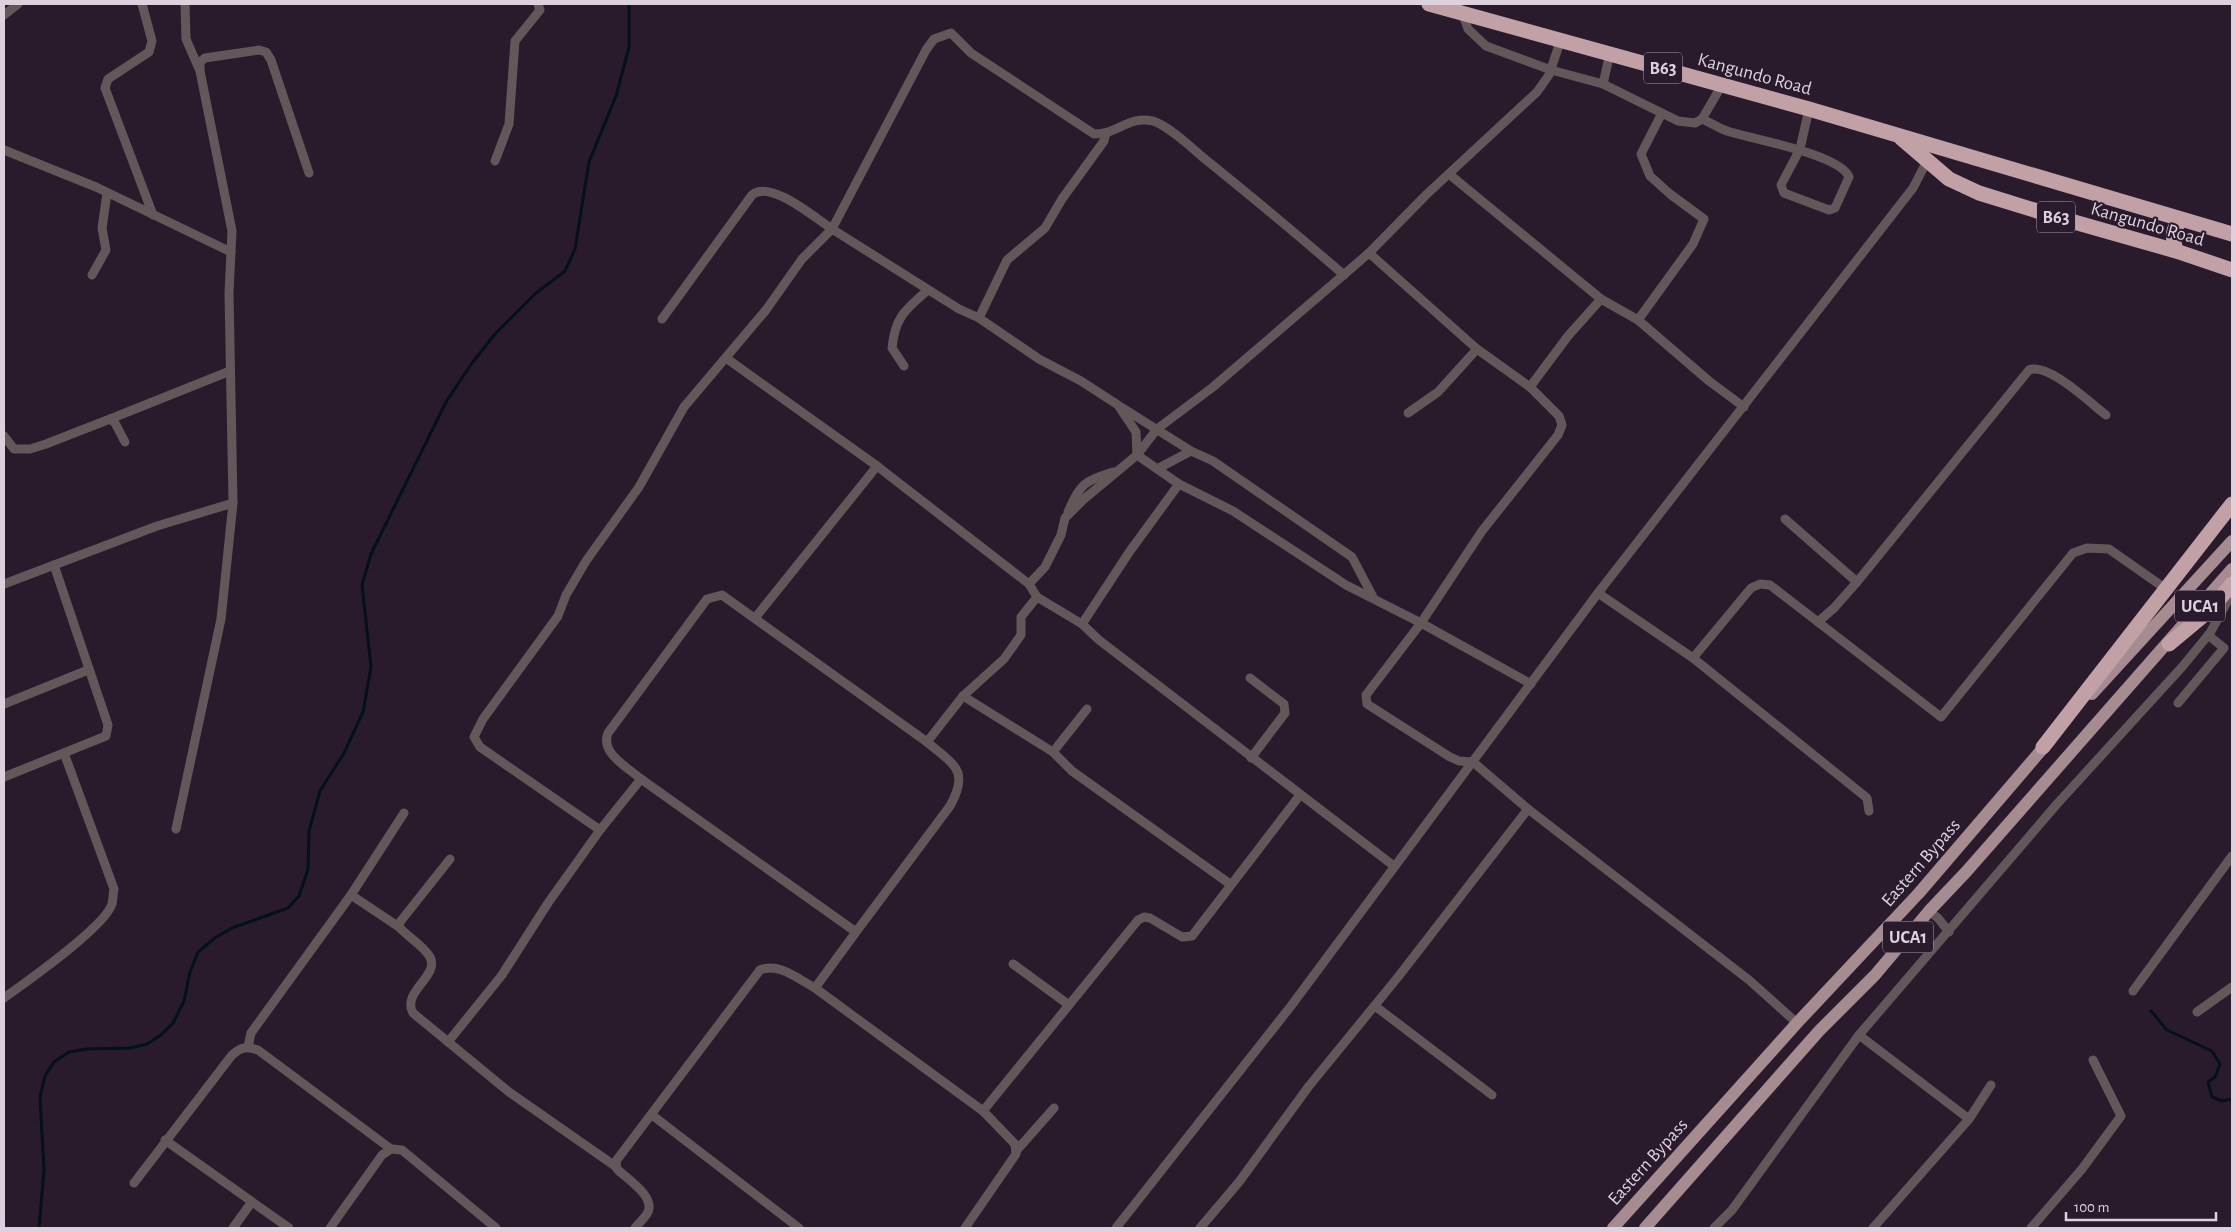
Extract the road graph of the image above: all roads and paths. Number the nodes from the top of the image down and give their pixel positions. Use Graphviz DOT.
graph roads {
  1 [pos="18,4"];
  2 [pos="142,4"];
  3 [pos="185,4"];
  4 [pos="538,4"];
  5 [pos="1429,4"];
  6 [pos="1462,12"];
  7 [pos="4,15"];
  8 [pos="1562,39"];
  9 [pos="1610,53"];
  10 [pos="1551,70"];
  11 [pos="200,71"];
  12 [pos="1604,84"];
  13 [pos="1722,85"];
  14 [pos="1809,108"];
  15 [pos="1662,113"];
  16 [pos="1702,120"];
  17 [pos="1106,133"];
  18 [pos="1896,134"];
  19 [pos="1800,149"];
  20 [pos="4,150"];
  21 [pos="495,161"];
  22 [pos="1927,161"];
  23 [pos="309,173"];
  24 [pos="1449,174"];
  25 [pos="107,192"];
  26 [pos="153,215"];
  27 [pos="2182,220"];
  28 [pos="832,229"];
  29 [pos="2232,234"];
  30 [pos="2176,250"];
  31 [pos="231,252"];
  32 [pos="1369,253"];
  33 [pos="2232,270"];
  34 [pos="1344,274"];
  35 [pos="92,275"];
  36 [pos="928,290"];
  37 [pos="1601,299"];
  38 [pos="979,318"];
  39 [pos="662,319"];
  40 [pos="1638,320"];
  41 [pos="1477,349"];
  42 [pos="726,358"];
  43 [pos="904,366"];
  44 [pos="230,371"];
  45 [pos="1530,388"];
  46 [pos="1118,405"];
  47 [pos="1744,407"];
  48 [pos="1408,413"];
  49 [pos="2106,415"];
  50 [pos="110,419"];
  51 [pos="1157,429"];
  52 [pos="4,436"];
  53 [pos="125,442"];
  54 [pos="1191,451"];
  55 [pos="1136,455"];
  56 [pos="877,466"];
  57 [pos="1156,470"];
  58 [pos="1179,484"];
  59 [pos="233,503"];
  60 [pos="2232,504"];
  61 [pos="1785,518"];
  62 [pos="2232,541"];
  63 [pos="54,565"];
  64 [pos="2232,569"];
  65 [pos="1857,582"];
  66 [pos="4,584"];
  67 [pos="1029,584"];
  68 [pos="2232,584"];
  69 [pos="2166,589"];
  70 [pos="1598,593"];
  71 [pos="2232,594"];
  72 [pos="1037,597"];
  73 [pos="1373,597"];
  74 [pos="755,618"];
  75 [pos="1818,622"];
  76 [pos="1421,623"];
  77 [pos="1082,624"];
  78 [pos="2208,635"];
  79 [pos="2169,644"];
  80 [pos="1693,658"];
  81 [pos="88,670"];
  82 [pos="1250,678"];
  83 [pos="1531,684"];
  84 [pos="964,696"];
  85 [pos="2178,703"];
  86 [pos="4,704"];
  87 [pos="1087,709"];
  88 [pos="927,742"];
  89 [pos="2043,747"];
  90 [pos="1053,752"];
  91 [pos="64,753"];
  92 [pos="1251,758"];
  93 [pos="1473,762"];
  94 [pos="4,777"];
  95 [pos="641,779"];
  96 [pos="1300,796"];
  97 [pos="1528,809"];
  98 [pos="1868,811"];
  99 [pos="404,813"];
  100 [pos="176,829"];
  101 [pos="600,830"];
  102 [pos="2232,856"];
  103 [pos="450,859"];
  104 [pos="1394,866"];
  105 [pos="1230,884"];
  106 [pos="351,896"];
  107 [pos="1928,911"];
  108 [pos="399,927"];
  109 [pos="856,932"];
  110 [pos="1948,932"];
  111 [pos="1013,964"];
  112 [pos="2232,987"];
  113 [pos="815,988"];
  114 [pos="2133,991"];
  115 [pos="4,998"];
  116 [pos="1069,1005"];
  117 [pos="1375,1006"];
  118 [pos="2197,1012"];
  119 [pos="1796,1023"];
  120 [pos="1858,1035"];
  121 [pos="448,1042"];
  122 [pos="248,1046"];
  123 [pos="1774,1050"];
  124 [pos="2093,1060"];
  125 [pos="1791,1064"];
  126 [pos="1991,1085"];
  127 [pos="1492,1095"];
  128 [pos="1054,1108"];
  129 [pos="983,1111"];
  130 [pos="652,1115"];
  131 [pos="1968,1119"];
  132 [pos="166,1140"];
  133 [pos="391,1149"];
  134 [pos="1017,1150"];
  135 [pos="615,1166"];
  136 [pos="134,1182"];
  137 [pos="252,1203"];
  138 [pos="233,1228"];
  139 [pos="289,1228"];
  140 [pos="330,1228"];
  141 [pos="496,1228"];
  142 [pos="636,1228"];
  143 [pos="799,1228"];
  144 [pos="965,1228"];
  145 [pos="1116,1228"];
  146 [pos="1200,1228"];
  147 [pos="1613,1228"];
  148 [pos="1645,1228"];
  149 [pos="1714,1228"];
  150 [pos="1873,1228"];
  151 [pos="2031,1228"];
  1 -- 7 [label="street"];
  2 -- 26 [label="street"];
  3 -- 11 [label="street"];
  4 -- 21 [label="street"];
  5 -- 6 [label="highway, Kangundo Road / B63"];
  6 -- 8 [label="highway, Kangundo Road / B63"];
  6 -- 10 [label="street"];
  8 -- 9 [label="highway, Kangundo Road / B63"];
  8 -- 10 [label="street"];
  9 -- 12 [label="street"];
  9 -- 13 [label="highway, Kangundo Road / B63"];
  10 -- 12 [label="street"];
  10 -- 24 [label="street"];
  11 -- 23 [label="street"];
  11 -- 31 [label="street"];
  12 -- 15 [label="street"];
  13 -- 14 [label="highway, Kangundo Road / B63"];
  13 -- 16 [label="street"];
  14 -- 18 [label="highway, Kangundo Road / B63"];
  14 -- 19 [label="street"];
  15 -- 16 [label="street"];
  15 -- 40 [label="street"];
  16 -- 19 [label="street"];
  17 -- 28 [label="street"];
  17 -- 34 [label="street"];
  17 -- 38 [label="street"];
  18 -- 22 [label="highway, Kangundo Road / B63"];
  18 -- 27 [label="highway, Kangundo Road / B63"];
  19 -- 19 [label="street"];
  20 -- 25 [label="street"];
  22 -- 30 [label="highway, Kangundo Road / B63"];
  22 -- 47 [label="street"];
  24 -- 32 [label="street"];
  24 -- 37 [label="street"];
  25 -- 26 [label="street"];
  25 -- 35 [label="street"];
  26 -- 31 [label="street"];
  27 -- 29 [label="highway, Kangundo Road / B63"];
  27 -- 30 [label="highway"];
  28 -- 36 [label="street"];
  28 -- 39 [label="street"];
  28 -- 42 [label="street"];
  30 -- 33 [label="highway, Kangundo Road / B63"];
  31 -- 44 [label="street"];
  32 -- 34 [label="street"];
  32 -- 41 [label="street"];
  34 -- 51 [label="street"];
  36 -- 38 [label="street"];
  36 -- 43 [label="street"];
  37 -- 40 [label="street"];
  37 -- 45 [label="street"];
  38 -- 46 [label="street"];
  40 -- 47 [label="street"];
  41 -- 45 [label="street"];
  41 -- 48 [label="street"];
  42 -- 56 [label="street"];
  42 -- 101 [label="street"];
  44 -- 50 [label="street"];
  44 -- 59 [label="street"];
  45 -- 76 [label="street"];
  46 -- 51 [label="street"];
  46 -- 55 [label="street"];
  47 -- 70 [label="street"];
  49 -- 65 [label="street"];
  50 -- 52 [label="street"];
  50 -- 53 [label="street"];
  51 -- 54 [label="street"];
  51 -- 55 [label="street"];
  54 -- 57 [label="street"];
  54 -- 73 [label="street"];
  55 -- 57 [label="street"];
  55 -- 67 [label="street"];
  56 -- 67 [label="street"];
  56 -- 74 [label="street"];
  57 -- 58 [label="street"];
  58 -- 73 [label="street"];
  58 -- 77 [label="street"];
  59 -- 63 [label="street"];
  59 -- 100 [label="street"];
  60 -- 69 [label="highway"];
  61 -- 65 [label="street"];
  62 -- 89 [label="main road, Eastern Bypass / UCA1"];
  63 -- 66 [label="street"];
  63 -- 81 [label="street"];
  64 -- 79 [label="main road, Eastern Bypass / UCA1"];
  65 -- 75 [label="street"];
  67 -- 72 [label="street"];
  68 -- 79 [label="highway"];
  69 -- 75 [label="street"];
  69 -- 89 [label="highway"];
  70 -- 80 [label="street"];
  70 -- 83 [label="street"];
  71 -- 78 [label="street"];
  72 -- 77 [label="street"];
  72 -- 84 [label="street"];
  73 -- 76 [label="street"];
  74 -- 88 [label="street"];
  74 -- 95 [label="street"];
  75 -- 80 [label="street"];
  76 -- 83 [label="street"];
  76 -- 93 [label="street"];
  77 -- 92 [label="street"];
  78 -- 85 [label="street"];
  78 -- 110 [label="street"];
  79 -- 107 [label="main road, Eastern Bypass / UCA1"];
  80 -- 98 [label="street"];
  81 -- 86 [label="street"];
  81 -- 91 [label="street"];
  82 -- 92 [label="street"];
  83 -- 93 [label="street"];
  84 -- 88 [label="street"];
  84 -- 90 [label="street"];
  87 -- 90 [label="street"];
  88 -- 109 [label="street"];
  89 -- 119 [label="main road, Eastern Bypass / UCA1"];
  90 -- 105 [label="street"];
  91 -- 94 [label="street"];
  91 -- 115 [label="street"];
  92 -- 96 [label="street"];
  93 -- 97 [label="street"];
  93 -- 104 [label="street"];
  95 -- 101 [label="street"];
  95 -- 109 [label="street"];
  96 -- 104 [label="street"];
  96 -- 105 [label="street"];
  97 -- 117 [label="street"];
  97 -- 119 [label="street"];
  99 -- 106 [label="street"];
  101 -- 121 [label="street"];
  102 -- 114 [label="street"];
  103 -- 108 [label="street"];
  104 -- 145 [label="street"];
  105 -- 116 [label="street"];
  106 -- 108 [label="street"];
  106 -- 122 [label="street"];
  107 -- 110 [label="street"];
  107 -- 125 [label="main road, Eastern Bypass / UCA1"];
  108 -- 121 [label="street"];
  109 -- 113 [label="street"];
  110 -- 120 [label="street"];
  111 -- 116 [label="street"];
  112 -- 118 [label="street"];
  113 -- 129 [label="street"];
  113 -- 130 [label="street"];
  116 -- 129 [label="street"];
  117 -- 127 [label="street"];
  117 -- 146 [label="street"];
  119 -- 123 [label="main road, Eastern Bypass / UCA1"];
  120 -- 131 [label="street"];
  120 -- 149 [label="street"];
  121 -- 135 [label="street"];
  122 -- 132 [label="street"];
  122 -- 133 [label="street"];
  123 -- 125 [label="main road"];
  123 -- 147 [label="main road, Eastern Bypass / UCA1"];
  124 -- 151 [label="street"];
  125 -- 148 [label="main road, Eastern Bypass / UCA1"];
  126 -- 131 [label="street"];
  128 -- 134 [label="street"];
  129 -- 134 [label="street"];
  130 -- 135 [label="street"];
  130 -- 143 [label="street"];
  131 -- 150 [label="street"];
  132 -- 136 [label="street"];
  132 -- 137 [label="street"];
  133 -- 140 [label="street"];
  133 -- 141 [label="street"];
  134 -- 144 [label="street"];
  135 -- 142 [label="street"];
  137 -- 138 [label="street"];
  137 -- 139 [label="street"];
}
